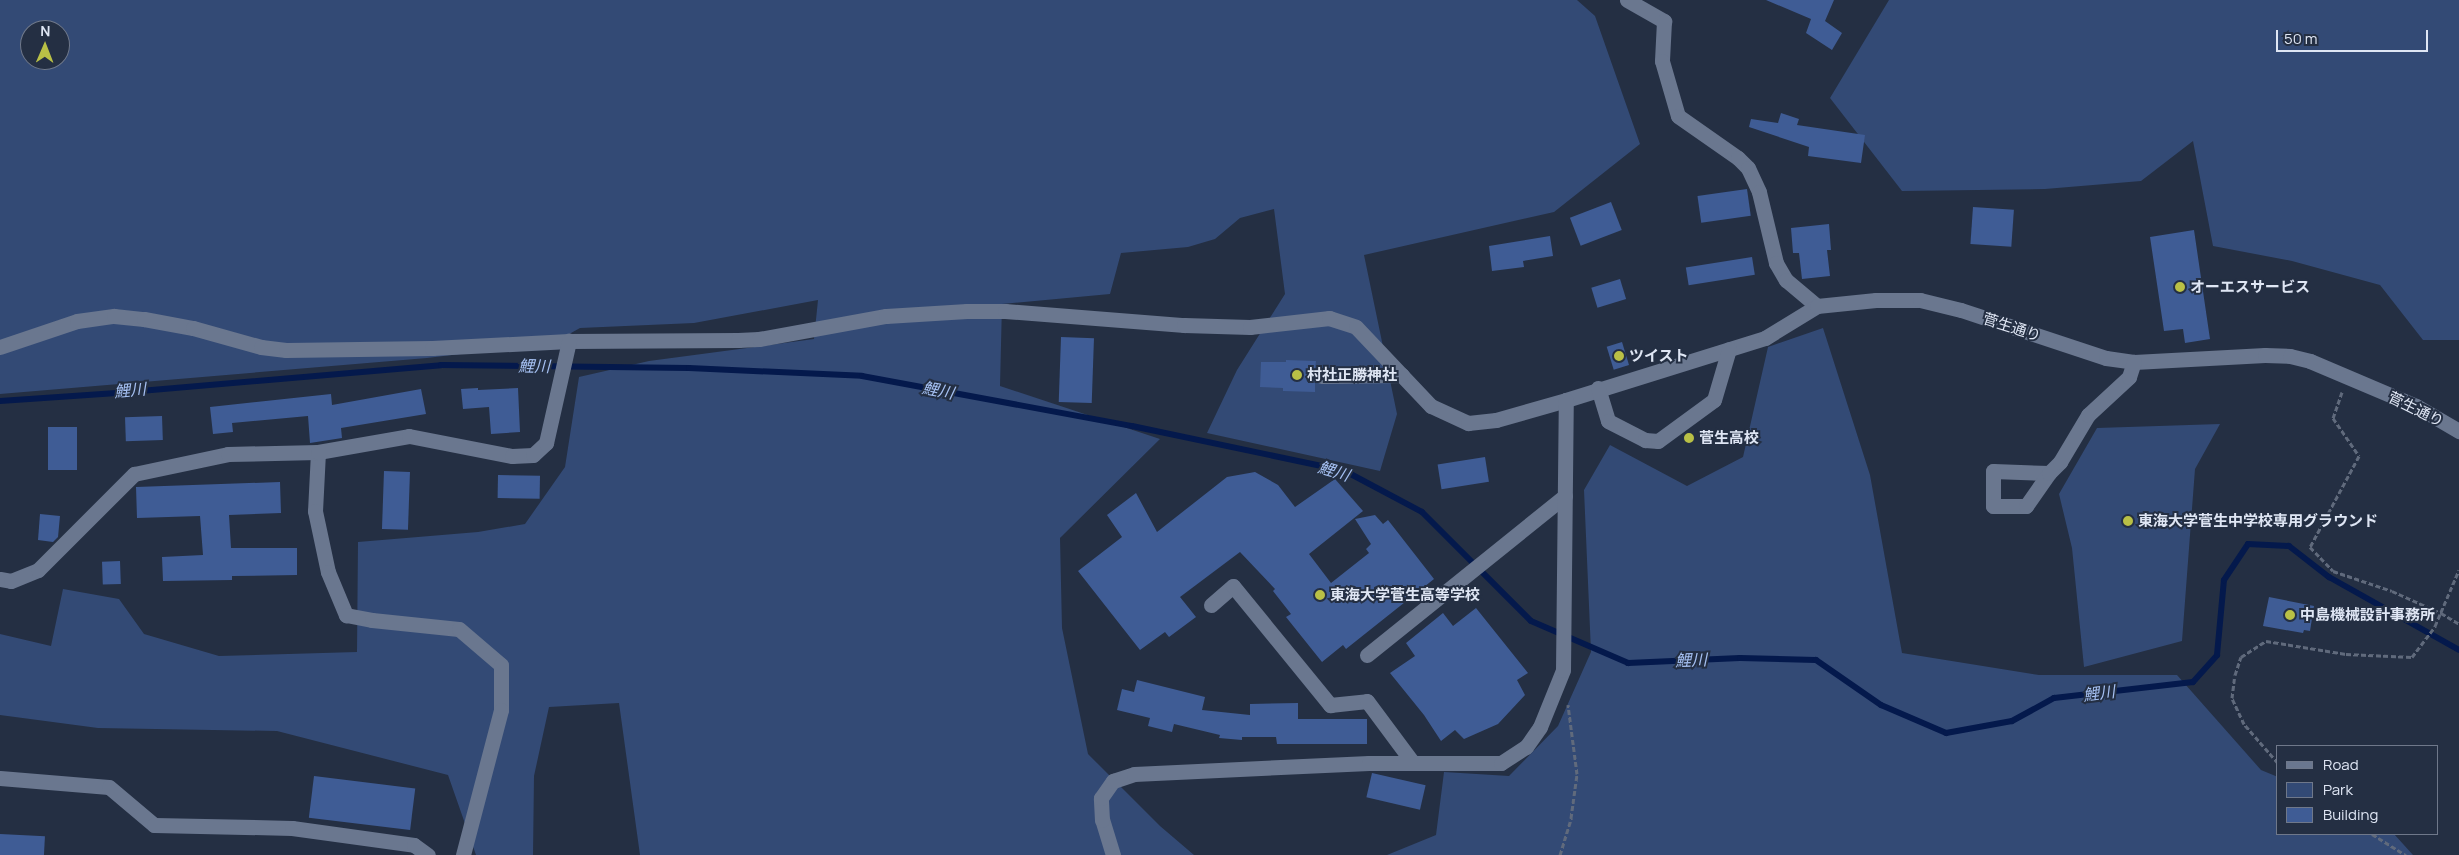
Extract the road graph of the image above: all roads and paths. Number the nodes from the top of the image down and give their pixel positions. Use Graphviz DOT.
graph roads {
  1 [pos="1627,0"];
  2 [pos="1817,306"];
  3 [pos="568,346"];
  4 [pos="0,347"];
  5 [pos="1729,350"];
  6 [pos="2134,362"];
  7 [pos="1402,375"];
  8 [pos="1321,376"];
  9 [pos="2347,377"];
  10 [pos="1598,388"];
  11 [pos="1566,400"];
  12 [pos="2459,431"];
  13 [pos="318,452"];
  14 [pos="2049,473"];
  15 [pos="1565,496"];
  16 [pos="2459,570"];
  17 [pos="0,579"];
  18 [pos="1211,605"];
  19 [pos="2441,613"];
  20 [pos="2459,624"];
  21 [pos="1367,655"];
  22 [pos="1567,698"];
  23 [pos="2276,760"];
  24 [pos="1413,763"];
  25 [pos="0,778"];
  26 [pos="2374,835"];
  27 [pos="428,855"];
  28 [pos="463,855"];
  29 [pos="1113,855"];
  30 [pos="1560,855"];
  31 [pos="2406,855"];
  1 -- 2 [label="street"];
  2 -- 5 [label="street, 菅生通り"];
  2 -- 6 [label="street, 菅生通り"];
  3 -- 4 [label="street, 菅生通り"];
  3 -- 7 [label="street, 菅生通り"];
  3 -- 13 [label="street"];
  5 -- 10 [label="street, 菅生通り"];
  5 -- 10 [label="street"];
  6 -- 9 [label="street, 菅生通り"];
  6 -- 14 [label="street"];
  7 -- 8 [label="street"];
  7 -- 11 [label="street, 菅生通り"];
  9 -- 12 [label="street, 菅生通り"];
  9 -- 19 [label="path"];
  10 -- 11 [label="street, 菅生通り"];
  11 -- 15 [label="street"];
  13 -- 17 [label="street"];
  13 -- 28 [label="street"];
  15 -- 21 [label="street"];
  15 -- 24 [label="street"];
  16 -- 19 [label="path"];
  18 -- 24 [label="street"];
  19 -- 20 [label="path"];
  19 -- 23 [label="path"];
  22 -- 30 [label="path"];
  24 -- 29 [label="street"];
  25 -- 27 [label="street"];
  26 -- 31 [label="path"];
}
